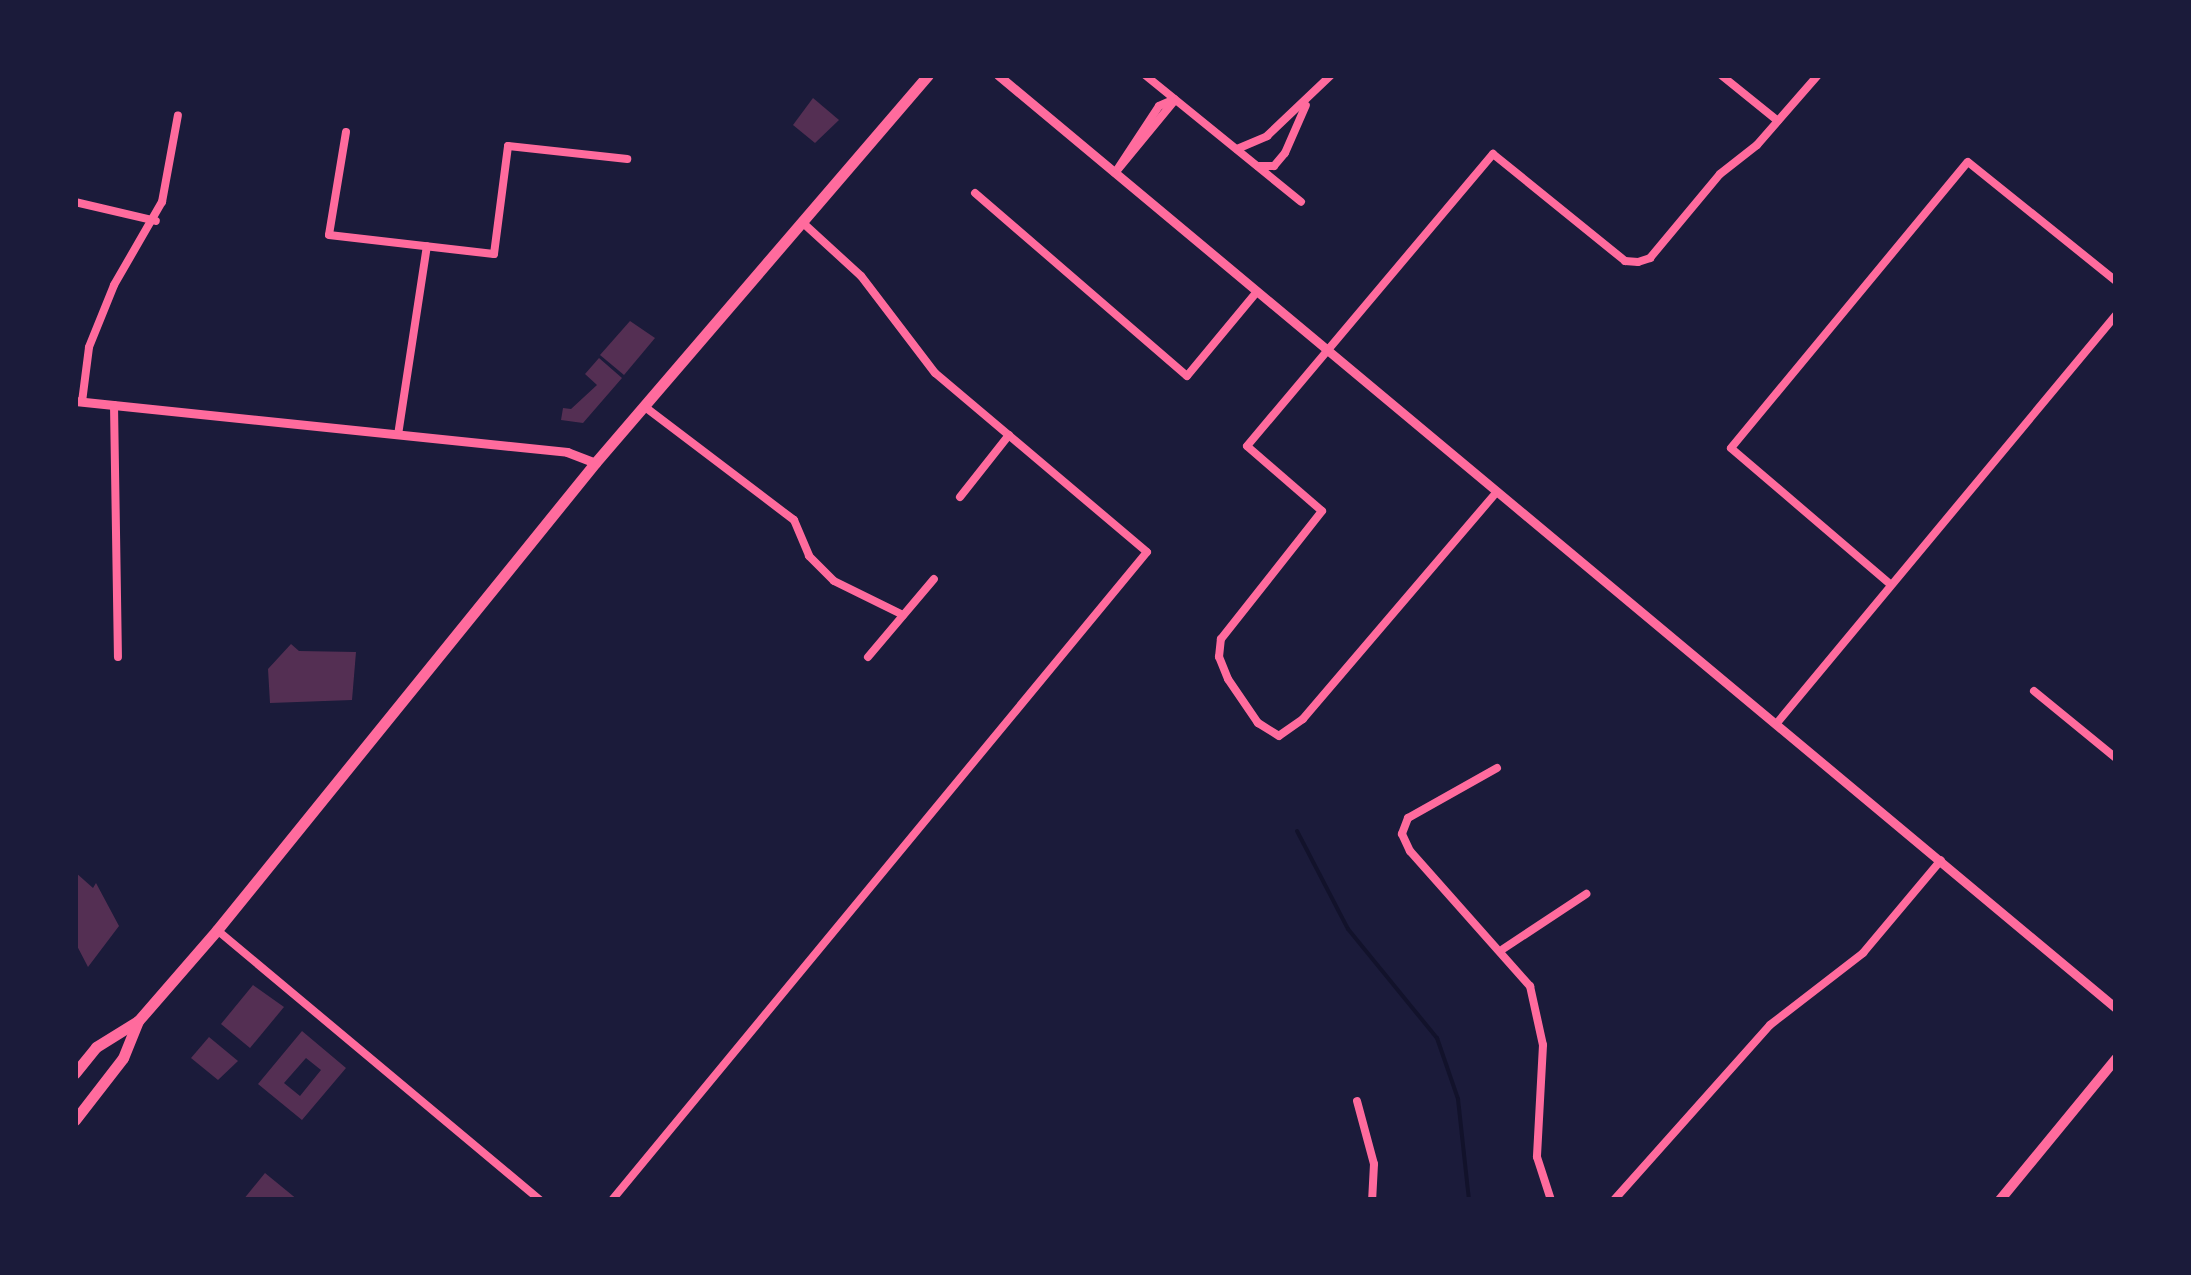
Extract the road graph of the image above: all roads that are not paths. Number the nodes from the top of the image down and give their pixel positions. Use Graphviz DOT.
graph roads {
  1 [pos="928,75"];
  2 [pos="998,75"];
  3 [pos="1145,75"];
  4 [pos="1721,75"];
  5 [pos="1818,75"];
  6 [pos="1327,78"];
  7 [pos="1175,100"];
  8 [pos="1306,105"];
  9 [pos="178,115"];
  10 [pos="1778,122"];
  11 [pos="346,132"];
  12 [pos="1237,149"];
  13 [pos="627,159"];
  14 [pos="1258,166"];
  15 [pos="1115,173"];
  16 [pos="975,192"];
  17 [pos="75,202"];
  18 [pos="1301,202"];
  19 [pos="156,221"];
  20 [pos="802,222"];
  21 [pos="426,246"];
  22 [pos="2116,281"];
  23 [pos="1256,293"];
  24 [pos="2116,315"];
  25 [pos="1326,352"];
  26 [pos="75,356"];
  27 [pos="86,358"];
  28 [pos="79,402"];
  29 [pos="114,405"];
  30 [pos="645,407"];
  31 [pos="398,435"];
  32 [pos="1009,435"];
  33 [pos="595,463"];
  34 [pos="1495,494"];
  35 [pos="960,498"];
  36 [pos="934,578"];
  37 [pos="1890,584"];
  38 [pos="903,615"];
  39 [pos="868,657"];
  40 [pos="118,658"];
  41 [pos="2034,691"];
  42 [pos="1777,724"];
  43 [pos="2116,758"];
  44 [pos="1497,768"];
  45 [pos="1941,860"];
  46 [pos="1586,894"];
  47 [pos="217,930"];
  48 [pos="1502,948"];
  49 [pos="2116,1008"];
  50 [pos="138,1020"];
  51 [pos="2116,1058"];
  52 [pos="75,1072"];
  53 [pos="1357,1101"];
  54 [pos="75,1120"];
  55 [pos="540,1200"];
  56 [pos="612,1200"];
  57 [pos="1372,1200"];
  58 [pos="1551,1200"];
  59 [pos="1614,1200"];
  60 [pos="2000,1200"];
  1 -- 20 [label="main road"];
  2 -- 15 [label="street"];
  3 -- 7 [label="street"];
  4 -- 10 [label="street"];
  5 -- 10 [label="street"];
  6 -- 8 [label="street"];
  7 -- 12 [label="street"];
  7 -- 15 [label="street"];
  8 -- 12 [label="street"];
  8 -- 14 [label="street"];
  9 -- 19 [label="street"];
  10 -- 25 [label="street"];
  11 -- 21 [label="street"];
  12 -- 14 [label="street"];
  13 -- 21 [label="street"];
  14 -- 18 [label="street"];
  15 -- 23 [label="street"];
  16 -- 23 [label="street"];
  17 -- 19 [label="street"];
  19 -- 27 [label="street"];
  20 -- 30 [label="main road"];
  20 -- 32 [label="street"];
  21 -- 31 [label="street"];
  22 -- 37 [label="street"];
  23 -- 25 [label="street"];
  24 -- 37 [label="street"];
  25 -- 34 [label="street"];
  25 -- 34 [label="street"];
  26 -- 27 [label="street"];
  27 -- 28 [label="street"];
  28 -- 29 [label="street"];
  29 -- 31 [label="street"];
  29 -- 40 [label="street"];
  30 -- 33 [label="main road"];
  30 -- 38 [label="street"];
  31 -- 33 [label="street"];
  32 -- 35 [label="street"];
  32 -- 56 [label="street"];
  33 -- 47 [label="main road"];
  34 -- 42 [label="street"];
  36 -- 38 [label="street"];
  37 -- 42 [label="street"];
  38 -- 39 [label="street"];
  41 -- 43 [label="street"];
  42 -- 45 [label="street"];
  44 -- 48 [label="street"];
  45 -- 49 [label="street"];
  45 -- 59 [label="street"];
  46 -- 48 [label="street"];
  47 -- 50 [label="main road"];
  47 -- 55 [label="street"];
  48 -- 58 [label="street"];
  50 -- 52 [label="main road"];
  50 -- 54 [label="main road"];
  51 -- 60 [label="main road"];
  53 -- 57 [label="street"];
}
